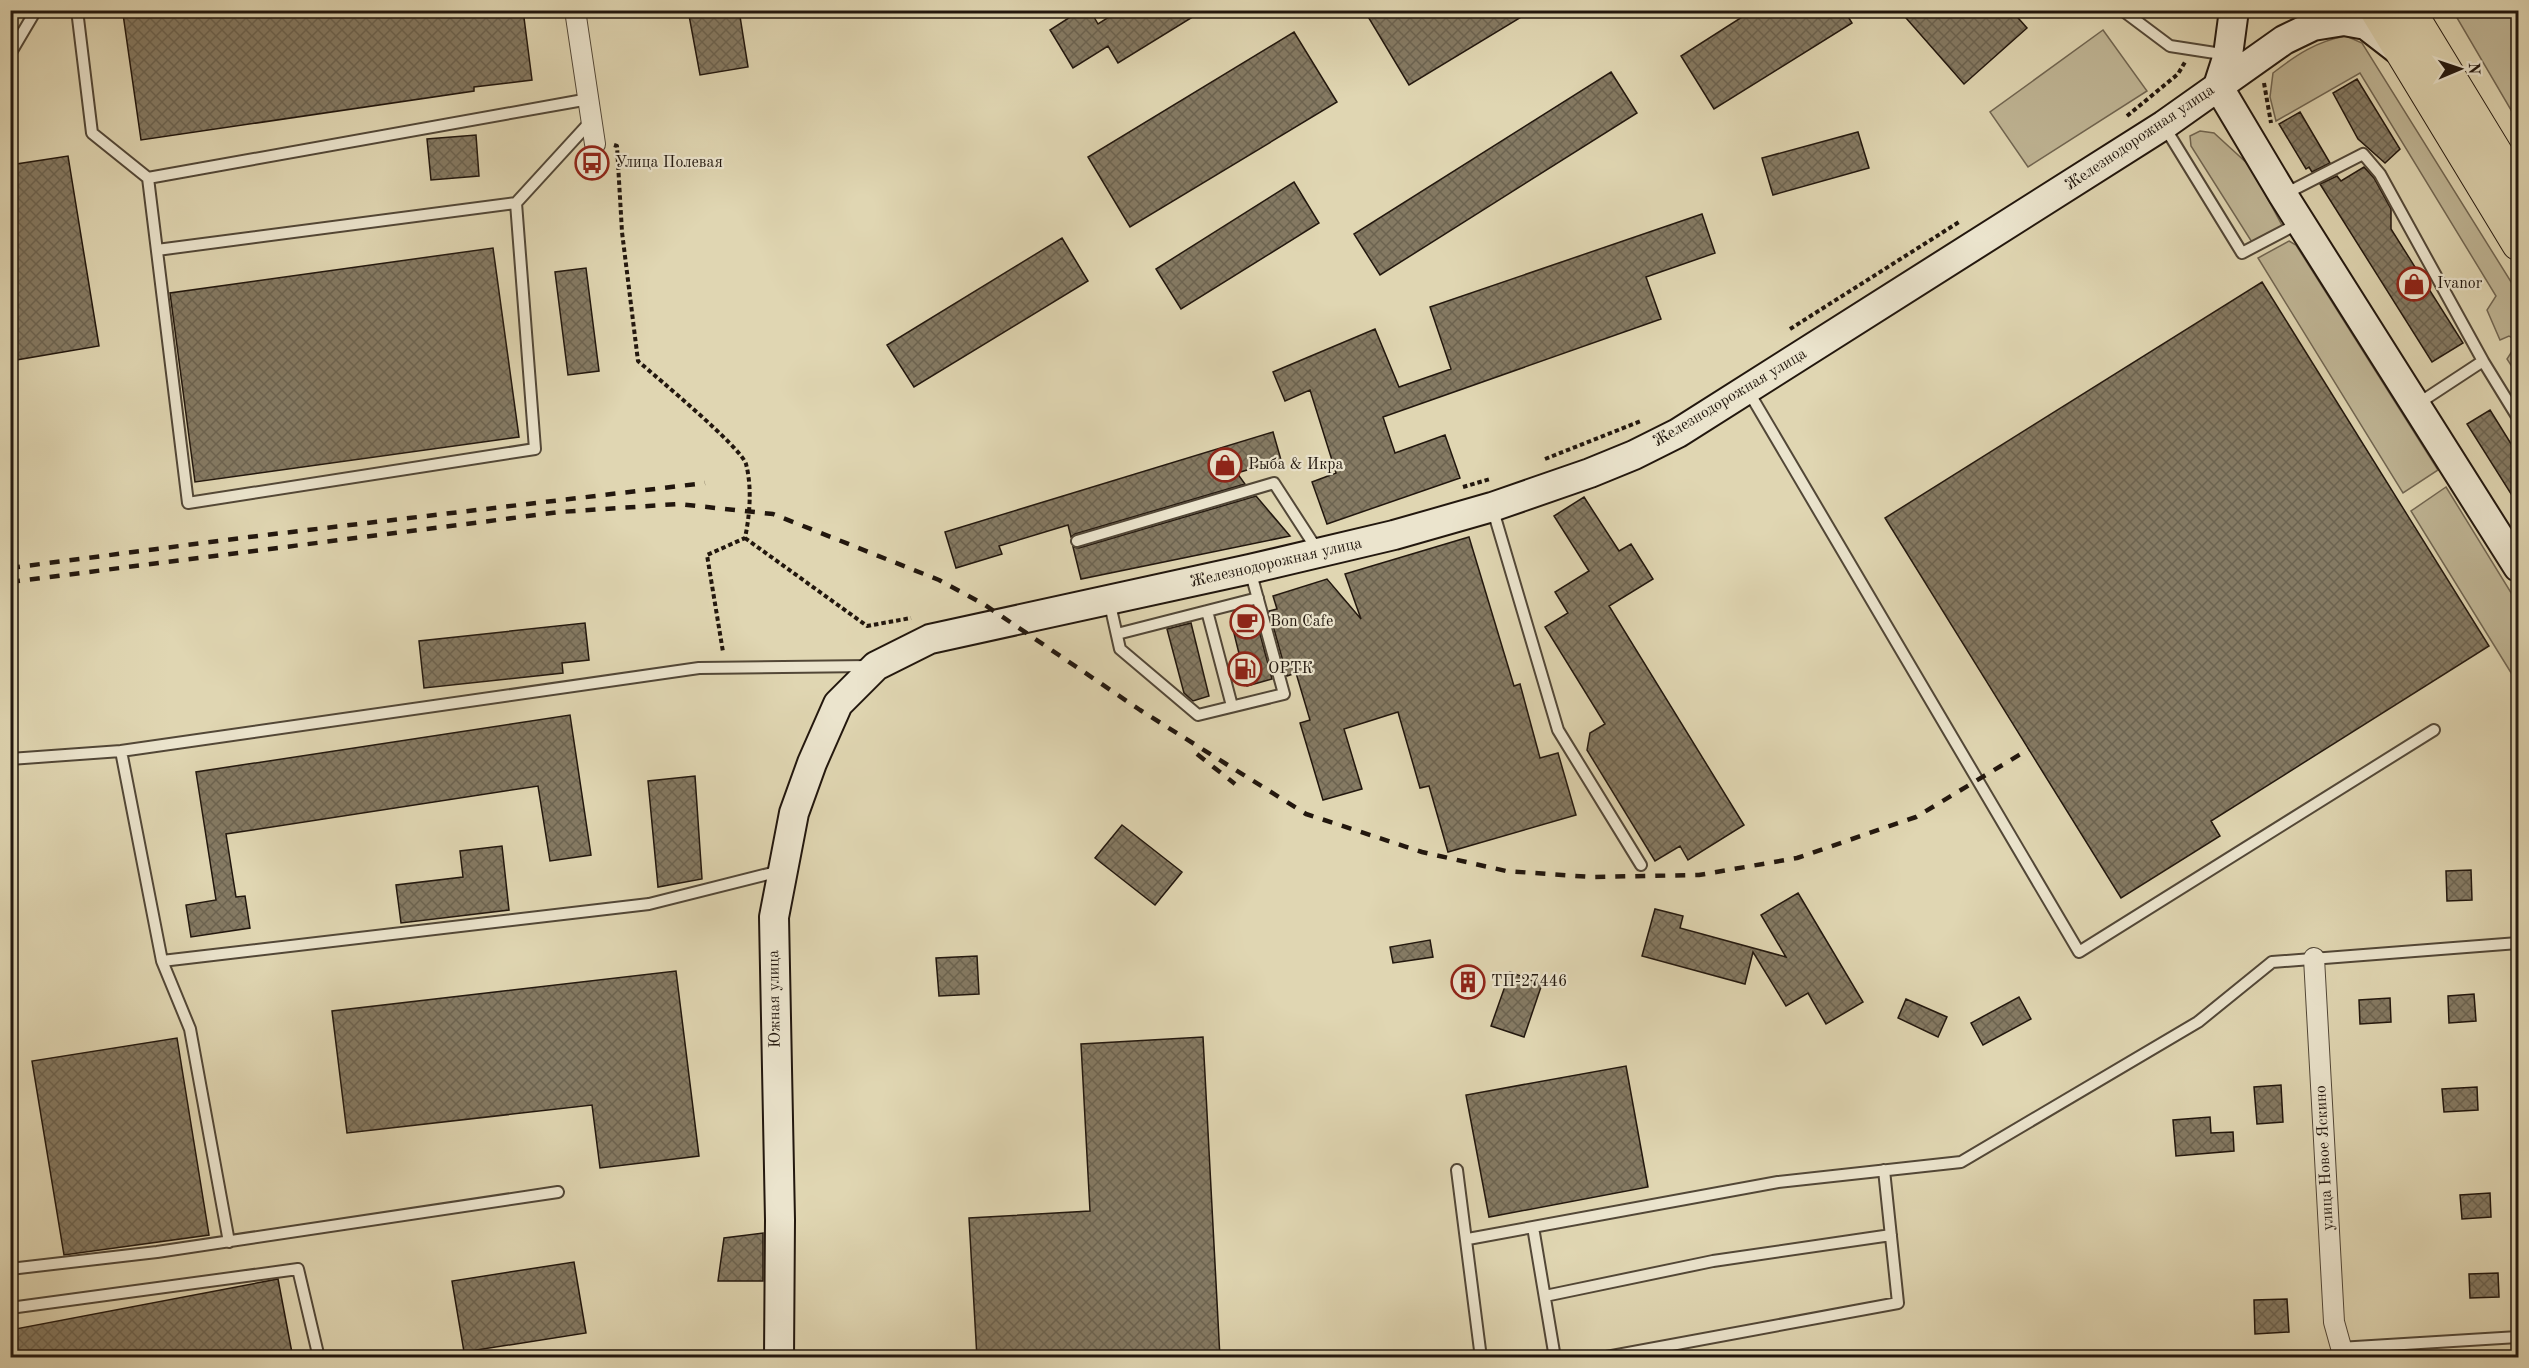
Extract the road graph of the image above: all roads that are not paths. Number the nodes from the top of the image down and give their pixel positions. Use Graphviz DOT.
graph roads {
  1 [pos="36,10"];
  2 [pos="76,10"];
  3 [pos="575,10"];
  4 [pos="2122,10"];
  5 [pos="2234,10"];
  6 [pos="2376,10"];
  7 [pos="2409,10"];
  8 [pos="10,54"];
  9 [pos="2402,54"];
  10 [pos="2228,55"];
  11 [pos="2218,86"];
  12 [pos="589,99"];
  13 [pos="592,120"];
  14 [pos="2164,125"];
  15 [pos="595,144"];
  16 [pos="148,178"];
  17 [pos="2518,189"];
  18 [pos="2283,195"];
  19 [pos="516,203"];
  20 [pos="2301,222"];
  21 [pos="157,250"];
  22 [pos="2512,251"];
  23 [pos="2483,362"];
  24 [pos="1747,389"];
  25 [pos="2415,405"];
  26 [pos="2518,418"];
  27 [pos="1492,507"];
  28 [pos="1077,541"];
  29 [pos="1319,554"];
  30 [pos="2518,567"];
  31 [pos="1250,570"];
  32 [pos="1258,598"];
  33 [pos="1108,600"];
  34 [pos="1207,611"];
  35 [pos="1117,634"];
  36 [pos="876,666"];
  37 [pos="1232,706"];
  38 [pos="2434,730"];
  39 [pos="121,751"];
  40 [pos="10,759"];
  41 [pos="1641,865"];
  42 [pos="783,870"];
  43 [pos="2518,943"];
  44 [pos="2314,958"];
  45 [pos="162,961"];
  46 [pos="1457,1170"];
  47 [pos="1884,1170"];
  48 [pos="558,1192"];
  49 [pos="1533,1227"];
  50 [pos="1891,1235"];
  51 [pos="1468,1239"];
  52 [pos="229,1242"];
  53 [pos="10,1269"];
  54 [pos="1545,1296"];
  55 [pos="10,1308"];
  56 [pos="2518,1337"];
  57 [pos="2342,1353"];
  58 [pos="319,1358"];
  59 [pos="779,1358"];
  60 [pos="1481,1358"];
  61 [pos="1555,1358"];
  62 [pos="1600,1358"];
  1 -- 8 [label="lane"];
  2 -- 16 [label="lane"];
  3 -- 12 [label="street"];
  4 -- 10 [label="lane"];
  5 -- 10 [label="street"];
  6 -- 9 [label="main road"];
  7 -- 17 [label="main road"];
  9 -- 11 [label="street, Железнодорожная улица"];
  9 -- 22 [label="main road"];
  10 -- 11 [label="street"];
  11 -- 14 [label="street, Железнодорожная улица"];
  11 -- 18 [label="street"];
  12 -- 13 [label="street"];
  12 -- 16 [label="lane"];
  13 -- 15 [label="street"];
  13 -- 19 [label="lane"];
  14 -- 20 [label="lane"];
  14 -- 24 [label="street, Железнодорожная улица"];
  16 -- 21 [label="lane"];
  18 -- 20 [label="street"];
  18 -- 23 [label="lane"];
  19 -- 21 [label="lane"];
  19 -- 21 [label="lane"];
  20 -- 25 [label="street"];
  23 -- 25 [label="lane"];
  23 -- 26 [label="lane"];
  24 -- 27 [label="street, Железнодорожная улица"];
  24 -- 38 [label="lane"];
  25 -- 30 [label="street"];
  27 -- 29 [label="street, Железнодорожная улица"];
  27 -- 41 [label="lane"];
  28 -- 29 [label="lane"];
  29 -- 31 [label="street, Железнодорожная улица"];
  31 -- 32 [label="lane"];
  31 -- 33 [label="street, Железнодорожная улица"];
  32 -- 34 [label="lane"];
  32 -- 37 [label="lane"];
  33 -- 35 [label="lane"];
  33 -- 36 [label="street, Железнодорожная улица"];
  34 -- 35 [label="lane"];
  34 -- 37 [label="lane"];
  35 -- 37 [label="lane"];
  36 -- 39 [label="lane"];
  36 -- 42 [label="street, Южная улица"];
  39 -- 40 [label="lane"];
  39 -- 45 [label="lane"];
  42 -- 45 [label="lane"];
  42 -- 59 [label="street, Южная улица"];
  43 -- 44 [label="lane"];
  44 -- 47 [label="lane"];
  44 -- 57 [label="street, улица Новое Яскино"];
  45 -- 52 [label="lane"];
  46 -- 51 [label="lane"];
  47 -- 49 [label="lane"];
  47 -- 50 [label="lane"];
  48 -- 52 [label="lane"];
  49 -- 51 [label="lane"];
  49 -- 54 [label="lane"];
  50 -- 54 [label="lane"];
  50 -- 62 [label="lane"];
  51 -- 60 [label="lane"];
  52 -- 53 [label="lane"];
  54 -- 61 [label="lane"];
  55 -- 58 [label="lane"];
  56 -- 57 [label="lane"];
}
